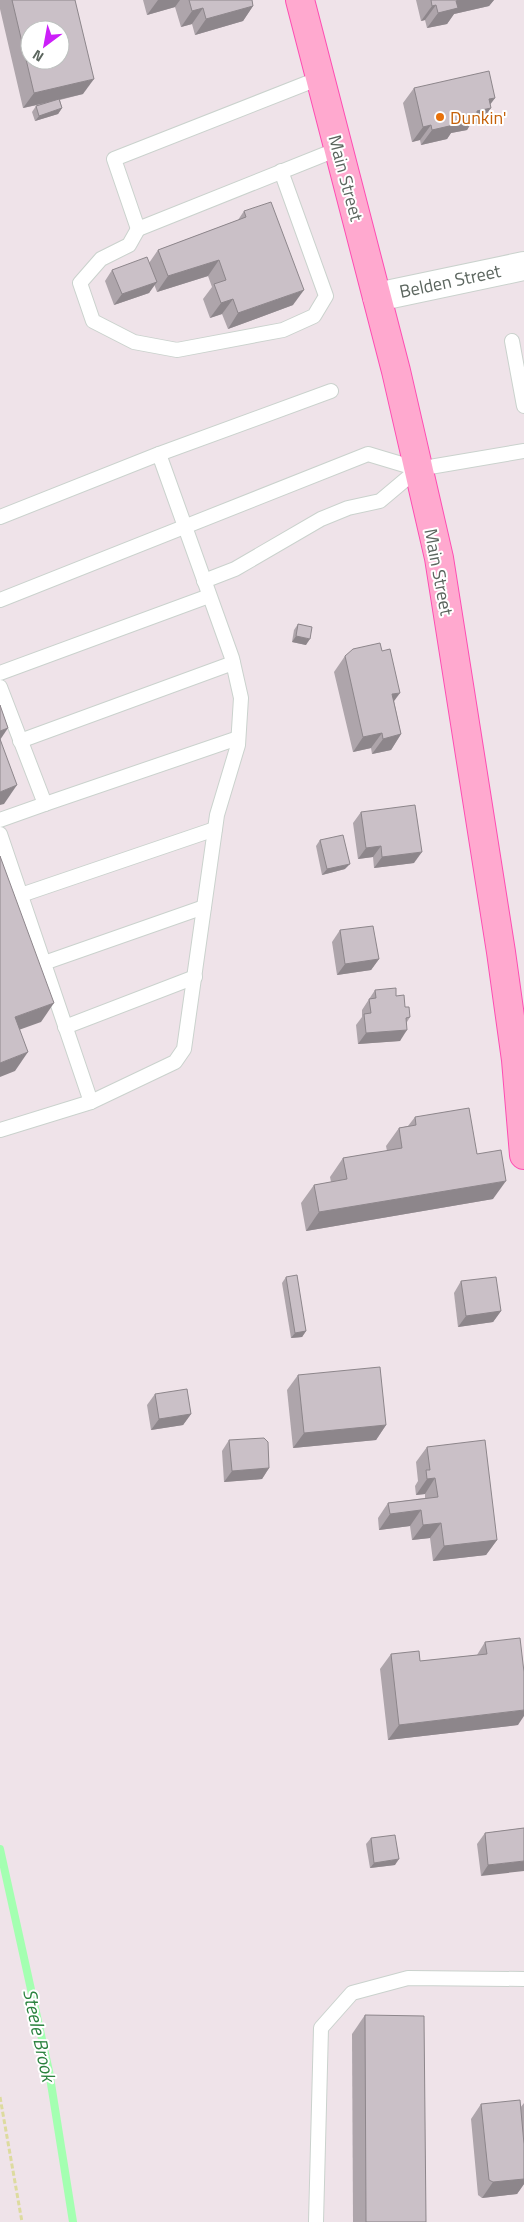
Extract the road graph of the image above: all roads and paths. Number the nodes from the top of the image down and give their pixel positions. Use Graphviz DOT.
graph roads {
  1 [pos="300,0"];
  2 [pos="320,78"];
  3 [pos="338,149"];
  4 [pos="281,171"];
  5 [pos="138,229"];
  6 [pos="524,266"];
  7 [pos="377,297"];
  8 [pos="512,341"];
  9 [pos="331,391"];
  10 [pos="524,406"];
  11 [pos="524,451"];
  12 [pos="159,454"];
  13 [pos="418,469"];
  14 [pos="0,517"];
  15 [pos="185,528"];
  16 [pos="204,580"];
  17 [pos="209,596"];
  18 [pos="0,600"];
  19 [pos="233,663"];
  20 [pos="0,672"];
  21 [pos="0,687"];
  22 [pos="238,738"];
  23 [pos="20,741"];
  24 [pos="45,804"];
  25 [pos="0,820"];
  26 [pos="215,829"];
  27 [pos="0,834"];
  28 [pos="21,895"];
  29 [pos="204,907"];
  30 [pos="44,963"];
  31 [pos="195,976"];
  32 [pos="65,1027"];
  33 [pos="91,1102"];
  34 [pos="0,1130"];
  35 [pos="524,1155"];
  36 [pos="524,1978"];
  37 [pos="0,2097"];
  38 [pos="22,2222"];
  39 [pos="316,2222"];
  1 -- 2 [label="main road, Main Street"];
  2 -- 3 [label="main road, Main Street"];
  2 -- 5 [label="lane"];
  3 -- 4 [label="lane"];
  3 -- 7 [label="main road, Main Street"];
  4 -- 5 [label="lane"];
  4 -- 5 [label="lane"];
  6 -- 7 [label="street, Belden Street"];
  7 -- 13 [label="main road, Main Street"];
  8 -- 10 [label="lane"];
  9 -- 12 [label="lane"];
  11 -- 13 [label="lane"];
  12 -- 14 [label="lane"];
  12 -- 15 [label="lane"];
  13 -- 15 [label="lane"];
  13 -- 16 [label="lane"];
  13 -- 35 [label="main road, Main Street"];
  15 -- 16 [label="lane"];
  15 -- 18 [label="lane"];
  16 -- 17 [label="lane"];
  17 -- 19 [label="lane"];
  17 -- 20 [label="lane"];
  19 -- 22 [label="lane"];
  19 -- 23 [label="lane"];
  21 -- 23 [label="lane"];
  22 -- 24 [label="lane"];
  22 -- 26 [label="lane"];
  23 -- 24 [label="lane"];
  24 -- 25 [label="lane"];
  26 -- 28 [label="lane"];
  26 -- 29 [label="lane"];
  27 -- 28 [label="lane"];
  28 -- 30 [label="lane"];
  29 -- 30 [label="lane"];
  29 -- 31 [label="lane"];
  30 -- 32 [label="lane"];
  31 -- 32 [label="lane"];
  31 -- 33 [label="lane"];
  32 -- 33 [label="lane"];
  33 -- 34 [label="lane"];
  36 -- 39 [label="lane"];
  37 -- 38 [label="path"];
}
